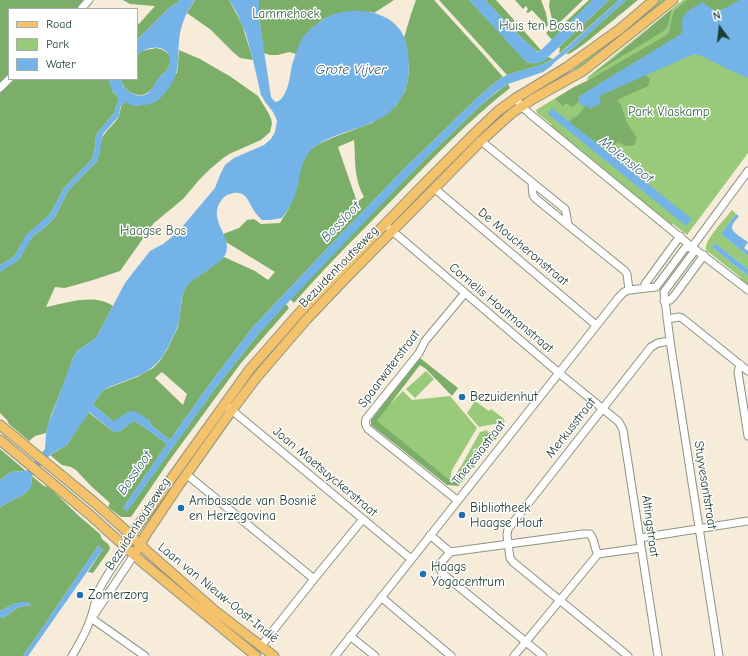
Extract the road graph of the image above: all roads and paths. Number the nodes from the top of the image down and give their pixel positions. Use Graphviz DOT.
graph roads {
  1 [pos="89,0"];
  2 [pos="654,0"];
  3 [pos="673,0"];
  4 [pos="82,8"];
  5 [pos="8,80"];
  6 [pos="0,88"];
  7 [pos="516,98"];
  8 [pos="521,106"];
  9 [pos="481,141"];
  10 [pos="748,171"];
  11 [pos="434,188"];
  12 [pos="384,224"];
  13 [pos="392,231"];
  14 [pos="680,236"];
  15 [pos="692,246"];
  16 [pos="704,256"];
  17 [pos="656,287"];
  18 [pos="645,288"];
  19 [pos="629,290"];
  20 [pos="748,290"];
  21 [pos="664,292"];
  22 [pos="465,293"];
  23 [pos="664,301"];
  24 [pos="667,318"];
  25 [pos="596,325"];
  26 [pos="670,341"];
  27 [pos="740,364"];
  28 [pos="748,371"];
  29 [pos="558,373"];
  30 [pos="745,402"];
  31 [pos="224,404"];
  32 [pos="602,409"];
  33 [pos="232,410"];
  34 [pos="0,425"];
  35 [pos="748,436"];
  36 [pos="0,440"];
  37 [pos="186,474"];
  38 [pos="457,500"];
  39 [pos="363,520"];
  40 [pos="748,521"];
  41 [pos="700,529"];
  42 [pos="430,535"];
  43 [pos="131,536"];
  44 [pos="640,538"];
  45 [pos="508,544"];
  46 [pos="140,545"];
  47 [pos="126,548"];
  48 [pos="641,548"];
  49 [pos="450,552"];
  50 [pos="134,554"];
  51 [pos="598,554"];
  52 [pos="411,559"];
  53 [pos="314,579"];
  54 [pos="381,597"];
  55 [pos="560,600"];
  56 [pos="91,618"];
  57 [pos="350,636"];
  58 [pos="526,642"];
  59 [pos="261,646"];
  60 [pos="72,656"];
  61 [pos="145,656"];
  62 [pos="256,656"];
  63 [pos="274,656"];
  64 [pos="335,656"];
  65 [pos="375,656"];
  66 [pos="451,656"];
  67 [pos="514,656"];
  68 [pos="543,656"];
  69 [pos="628,656"];
  70 [pos="658,656"];
  71 [pos="719,656"];
  1 -- 4 [label="street"];
  2 -- 7 [label="main road, Bezuidenhoutseweg"];
  3 -- 8 [label="main road, Bezuidenhoutseweg"];
  5 -- 6 [label="street"];
  7 -- 8 [label="street"];
  7 -- 12 [label="main road, Bezuidenhoutseweg"];
  8 -- 9 [label="main road, Bezuidenhoutseweg"];
  8 -- 14 [label="street"];
  9 -- 11 [label="main road, Bezuidenhoutseweg"];
  9 -- 19 [label="street"];
  10 -- 15 [label="street"];
  11 -- 13 [label="main road, Bezuidenhoutseweg"];
  11 -- 25 [label="street, De Moucheronstraat"];
  12 -- 13 [label="street, Cornelis Houtmanstraat"];
  12 -- 31 [label="main road, Bezuidenhoutseweg"];
  13 -- 22 [label="street, Cornelis Houtmanstraat"];
  13 -- 33 [label="main road, Bezuidenhoutseweg"];
  14 -- 15 [label="street"];
  14 -- 18 [label="street"];
  15 -- 16 [label="street"];
  15 -- 17 [label="street"];
  15 -- 21 [label="street"];
  16 -- 20 [label="street"];
  16 -- 23 [label="street"];
  17 -- 18 [label="street"];
  17 -- 21 [label="street"];
  18 -- 19 [label="street"];
  19 -- 25 [label="street, Theresiastraat"];
  21 -- 23 [label="street, Stuyvesantstraat"];
  22 -- 29 [label="street, Cornelis Houtmanstraat"];
  22 -- 38 [label="street, Spaarwaterstraat"];
  23 -- 24 [label="street, Stuyvesantstraat"];
  24 -- 26 [label="street, Stuyvesantstraat"];
  24 -- 27 [label="street"];
  25 -- 29 [label="street, Theresiastraat"];
  26 -- 32 [label="street, Merkusstraat"];
  26 -- 41 [label="street, Stuyvesantstraat"];
  27 -- 28 [label="street"];
  27 -- 30 [label="street"];
  29 -- 32 [label="street, Cornelis Houtmanstraat"];
  29 -- 38 [label="street, Theresiastraat"];
  30 -- 35 [label="street"];
  31 -- 33 [label="street, Joan Maetsuyckerstraat"];
  31 -- 43 [label="main road, Bezuidenhoutseweg"];
  32 -- 44 [label="street, Altingstraat"];
  32 -- 45 [label="street, Merkusstraat"];
  33 -- 37 [label="main road, Bezuidenhoutseweg"];
  33 -- 39 [label="street, Joan Maetsuyckerstraat"];
  34 -- 43 [label="main road, Laan van Nieuw-Oost-Indië"];
  36 -- 47 [label="main road, Laan van Nieuw-Oost-Indië"];
  37 -- 46 [label="main road, Bezuidenhoutseweg"];
  37 -- 53 [label="street"];
  38 -- 42 [label="street, Theresiastraat"];
  39 -- 52 [label="street, Joan Maetsuyckerstraat"];
  39 -- 53 [label="street"];
  40 -- 41 [label="street"];
  41 -- 44 [label="street"];
  41 -- 71 [label="street, Stuyvesantstraat"];
  42 -- 49 [label="street"];
  42 -- 52 [label="street, Theresiastraat"];
  43 -- 46 [label="main road, Laan van Nieuw-Oost-Indië"];
  43 -- 47 [label="main road, Bezuidenhoutseweg"];
  44 -- 48 [label="street, Altingstraat"];
  45 -- 49 [label="street"];
  45 -- 51 [label="street"];
  45 -- 55 [label="street"];
  46 -- 50 [label="main road, Bezuidenhoutseweg"];
  46 -- 59 [label="main road, Laan van Nieuw-Oost-Indië"];
  47 -- 50 [label="main road, Laan van Nieuw-Oost-Indië"];
  47 -- 56 [label="street, Bezuidenhoutseweg"];
  48 -- 51 [label="street"];
  48 -- 70 [label="street, Altingstraat"];
  49 -- 58 [label="street"];
  50 -- 56 [label="street, Bezuidenhoutseweg"];
  50 -- 62 [label="main road, Laan van Nieuw-Oost-Indië"];
  51 -- 55 [label="street"];
  52 -- 54 [label="street, Theresiastraat"];
  53 -- 59 [label="street"];
  54 -- 57 [label="street, Theresiastraat"];
  54 -- 66 [label="street"];
  55 -- 58 [label="street"];
  55 -- 69 [label="street"];
  56 -- 60 [label="street, Bezuidenhoutseweg"];
  56 -- 61 [label="street"];
  57 -- 64 [label="street, Theresiastraat"];
  57 -- 65 [label="street"];
  58 -- 67 [label="street"];
  58 -- 68 [label="street"];
  59 -- 63 [label="main road, Laan van Nieuw-Oost-Indië"];
}
